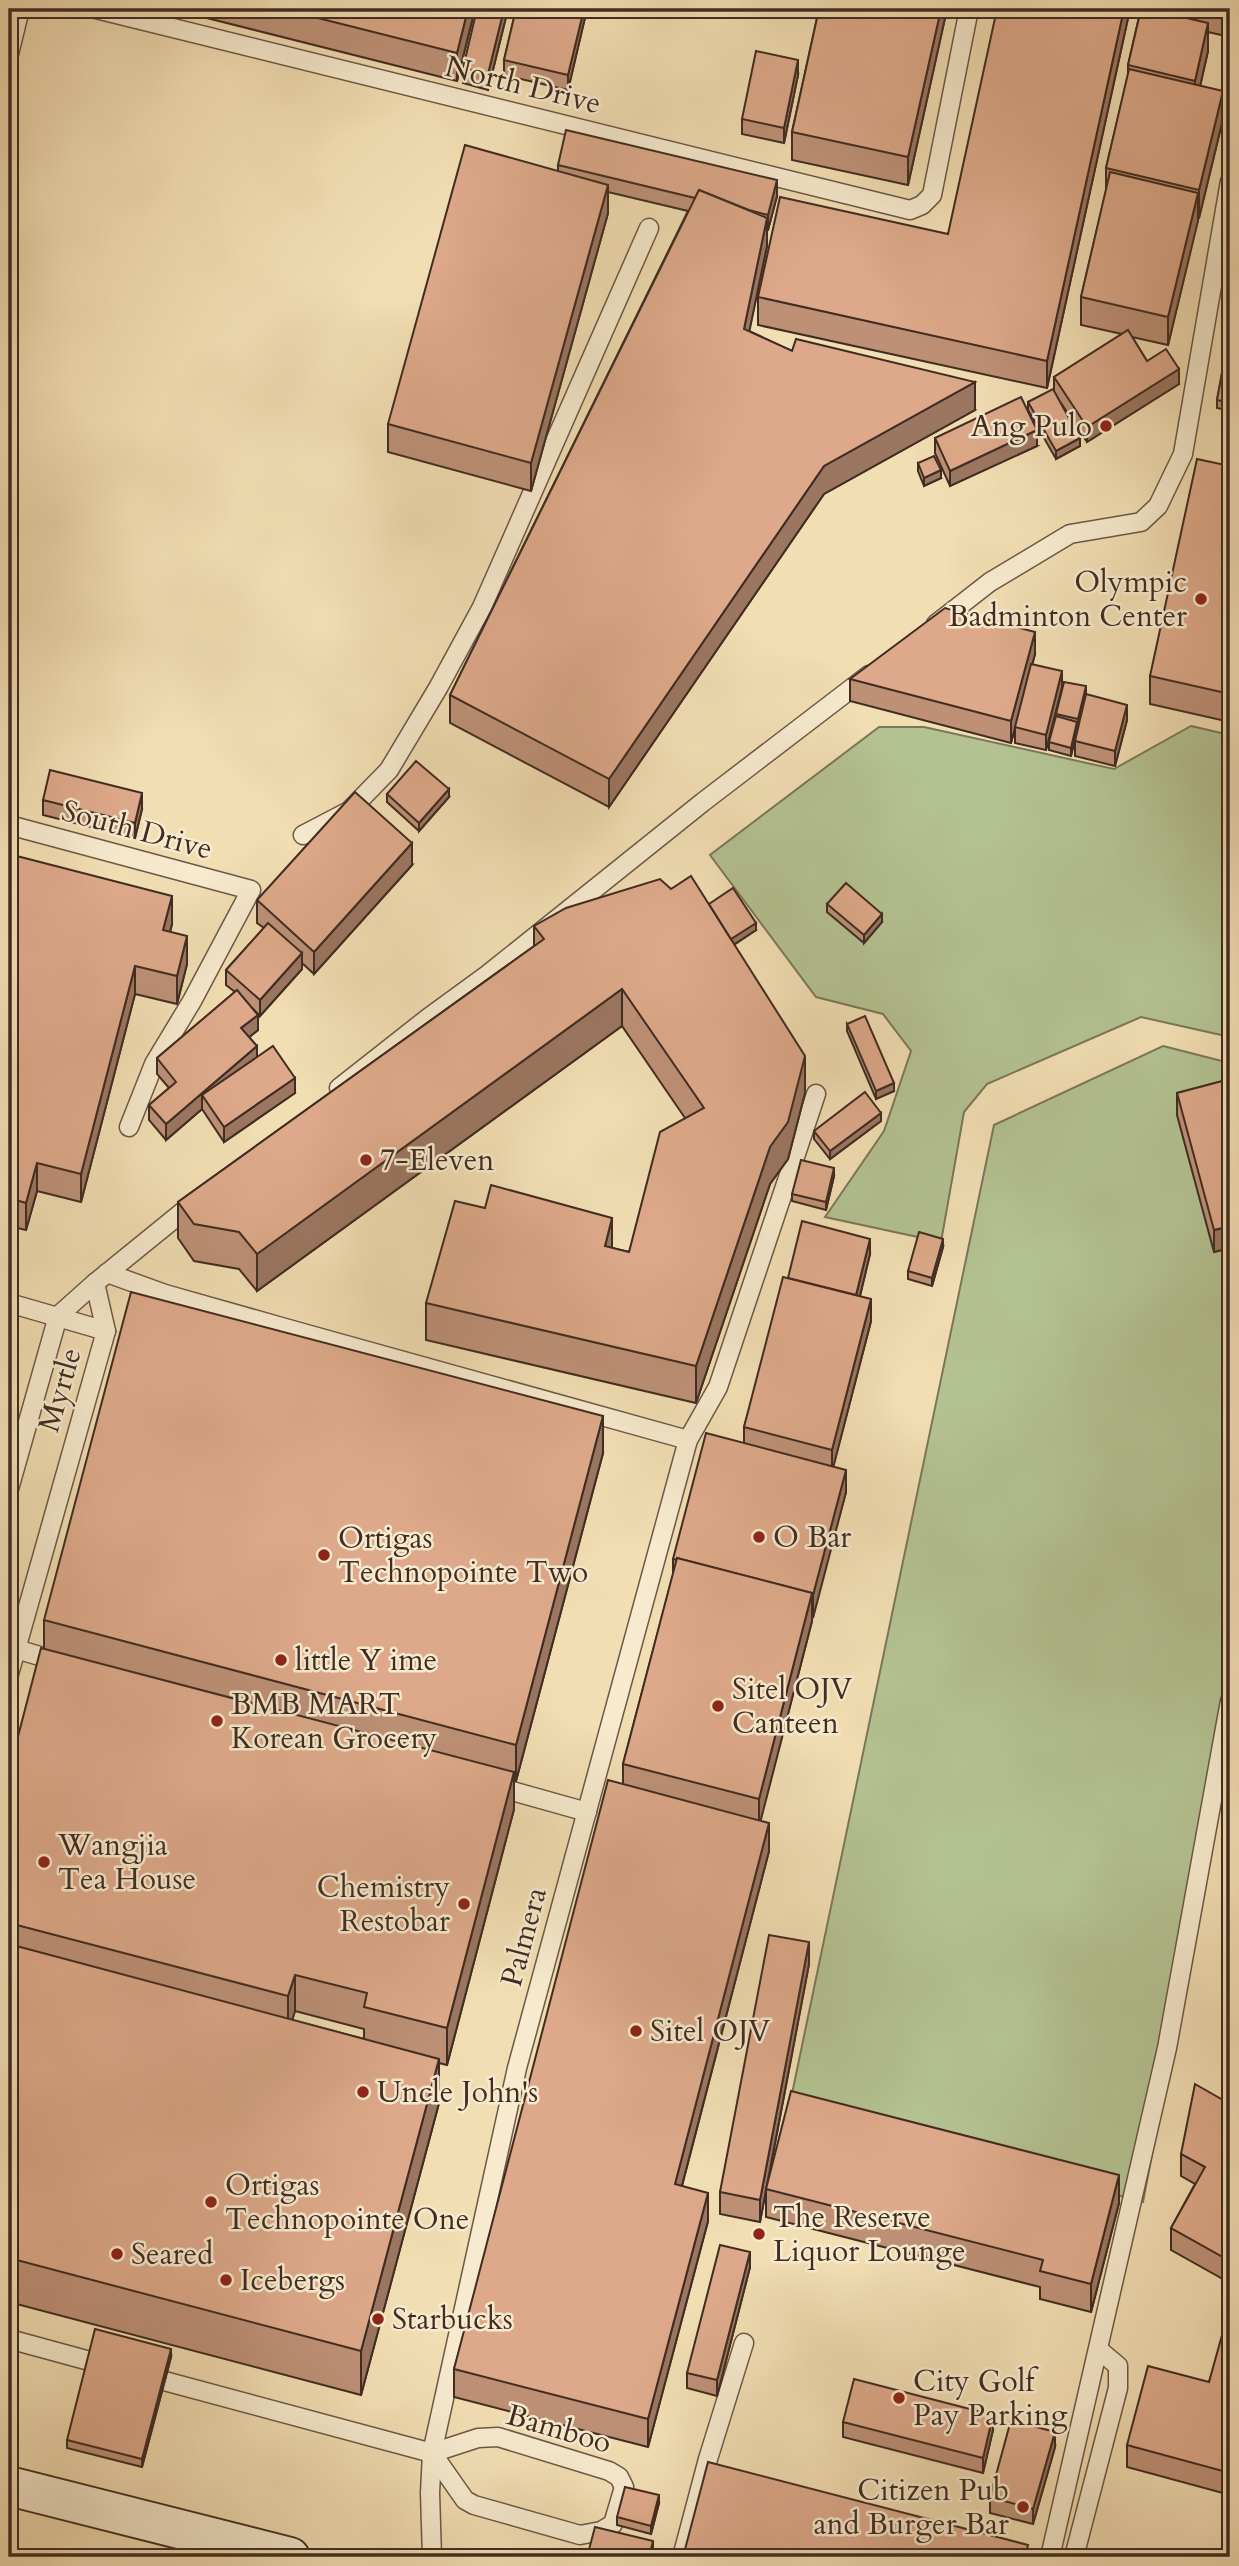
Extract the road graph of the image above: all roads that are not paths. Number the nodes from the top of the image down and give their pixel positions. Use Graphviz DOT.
graph roads {
  1 [pos="20,9"];
  2 [pos="96,9"];
  3 [pos="969,9"];
  4 [pos="9,54"];
  5 [pos="1230,181"];
  6 [pos="649,228"];
  7 [pos="924,633"];
  8 [pos="880,667"];
  9 [pos="9,825"];
  10 [pos="303,835"];
  11 [pos="816,1094"];
  12 [pos="323,1100"];
  13 [pos="130,1127"];
  14 [pos="215,1187"];
  15 [pos="101,1278"];
  16 [pos="9,1303"];
  17 [pos="58,1316"];
  18 [pos="106,1331"];
  19 [pos="688,1440"];
  20 [pos="9,1489"];
  21 [pos="16,1649"];
  22 [pos="82,1668"];
  23 [pos="9,1674"];
  24 [pos="1230,1701"];
  25 [pos="481,1782"];
  26 [pos="587,1812"];
  27 [pos="9,2339"];
  28 [pos="744,2343"];
  29 [pos="1099,2350"];
  30 [pos="432,2453"];
  31 [pos="9,2486"];
  32 [pos="290,2557"];
  33 [pos="432,2557"];
  34 [pos="682,2557"];
  35 [pos="1050,2557"];
  36 [pos="1074,2557"];
  1 -- 4 [label="lane"];
  2 -- 3 [label="lane, North Drive"];
  5 -- 7 [label="lane"];
  6 -- 10 [label="lane"];
  8 -- 12 [label="lane"];
  9 -- 13 [label="lane, South Drive"];
  11 -- 19 [label="lane, Palmera"];
  14 -- 15 [label="lane"];
  15 -- 17 [label="lane"];
  15 -- 18 [label="lane, Myrtle"];
  15 -- 19 [label="lane"];
  16 -- 17 [label="lane"];
  17 -- 18 [label="lane"];
  17 -- 20 [label="lane, Myrtle"];
  18 -- 21 [label="lane, Myrtle"];
  19 -- 26 [label="lane, Palmera"];
  21 -- 22 [label="lane"];
  21 -- 23 [label="lane, Myrtle"];
  24 -- 29 [label="lane"];
  25 -- 26 [label="lane"];
  26 -- 30 [label="lane, Palmera"];
  27 -- 30 [label="lane"];
  28 -- 34 [label="lane"];
  29 -- 35 [label="lane"];
  29 -- 36 [label="lane"];
  30 -- 30 [label="lane, Bamboo"];
  30 -- 33 [label="lane, Palmera"];
  31 -- 32 [label="main road"];
}
